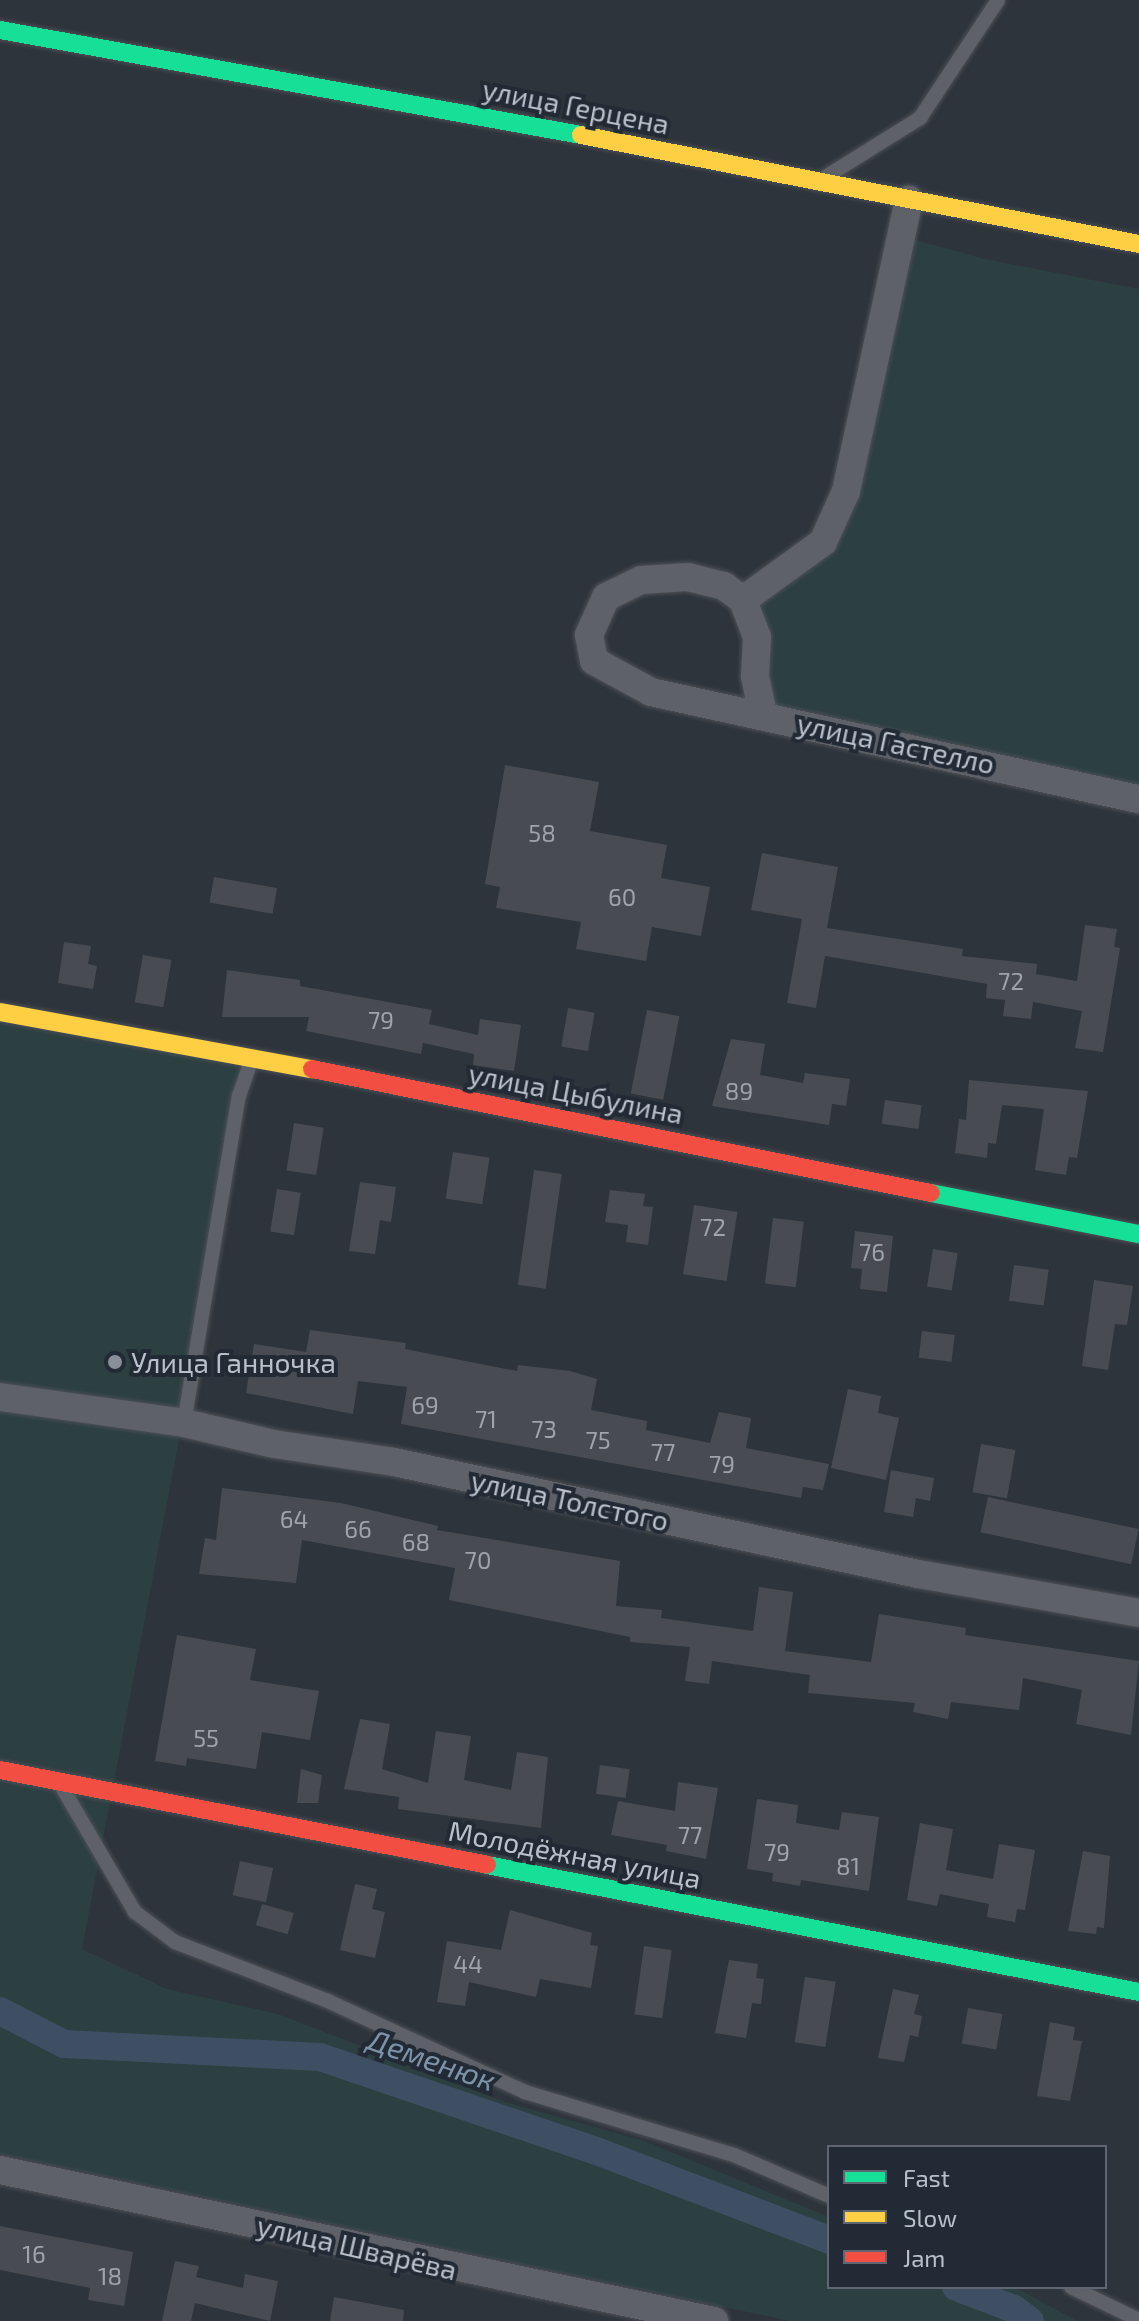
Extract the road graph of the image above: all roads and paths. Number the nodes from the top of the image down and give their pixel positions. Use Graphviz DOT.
graph roads {
  1 [pos="998,0"];
  2 [pos="0,30"];
  3 [pos="817,182"];
  4 [pos="909,200"];
  5 [pos="1139,244"];
  6 [pos="743,600"];
  7 [pos="763,714"];
  8 [pos="1139,799"];
  9 [pos="0,1012"];
  10 [pos="252,1057"];
  11 [pos="1139,1234"];
  12 [pos="0,1397"];
  13 [pos="184,1423"];
  14 [pos="1139,1613"];
  15 [pos="0,1770"];
  16 [pos="59,1781"];
  17 [pos="1139,1992"];
  18 [pos="0,2170"];
  19 [pos="827,2195"];
  20 [pos="1075,2289"];
  21 [pos="1139,2320"];
  22 [pos="714,2321"];
  1 -- 3 [label="lane"];
  2 -- 3 [label="street, улица Герцена"];
  3 -- 4 [label="street, улица Герцена"];
  4 -- 5 [label="street, улица Герцена"];
  4 -- 6 [label="street"];
  6 -- 7 [label="street"];
  6 -- 7 [label="street, улица Гастелло"];
  7 -- 8 [label="street, улица Гастелло"];
  9 -- 10 [label="street, улица Цыбулина"];
  10 -- 11 [label="street, улица Цыбулина"];
  10 -- 13 [label="lane"];
  12 -- 13 [label="street, улица Толстого"];
  13 -- 14 [label="street, улица Толстого"];
  15 -- 16 [label="street, Молодёжная улица"];
  16 -- 17 [label="street, Молодёжная улица"];
  16 -- 19 [label="lane"];
  18 -- 22 [label="street, улица Шварёва"];
  20 -- 21 [label="lane"];
}
